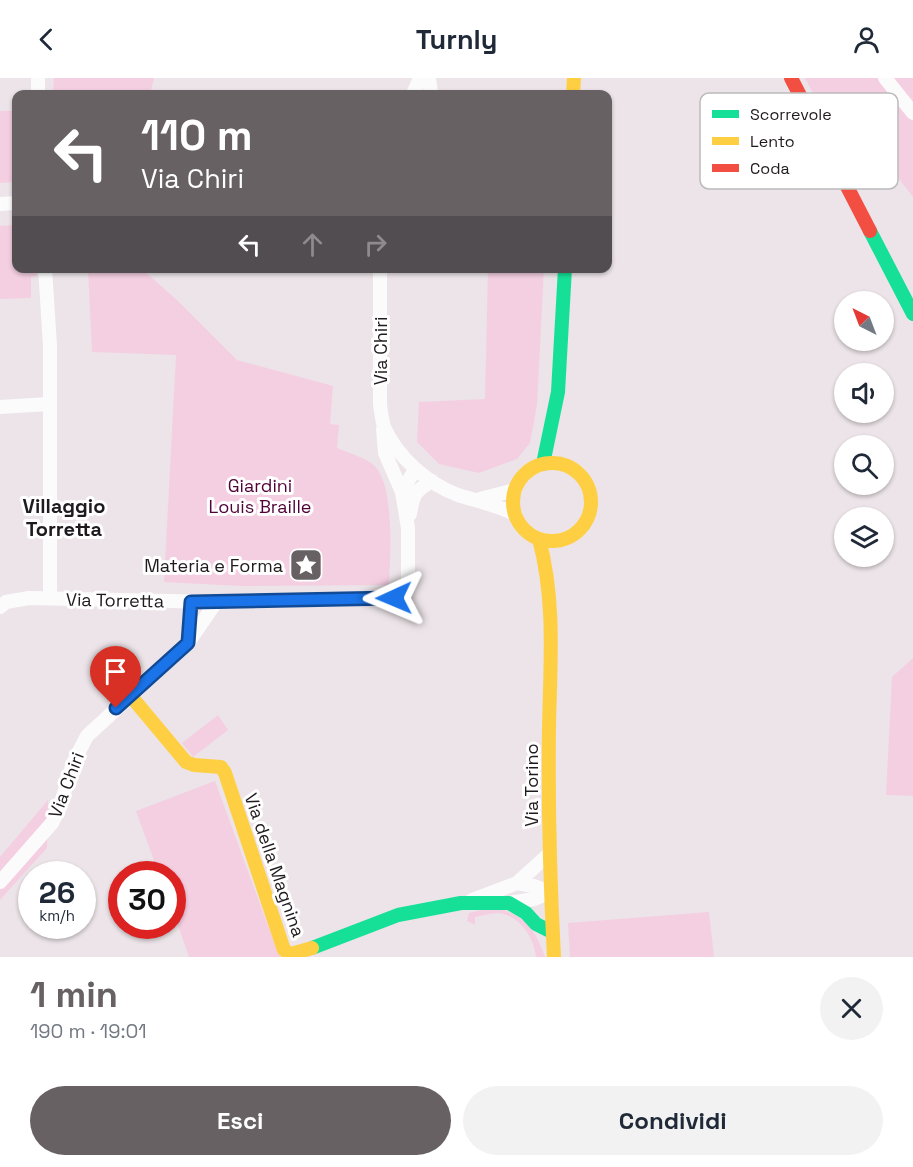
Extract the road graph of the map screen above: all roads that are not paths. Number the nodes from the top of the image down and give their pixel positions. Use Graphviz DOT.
graph roads {
  1 [pos="791,78"];
  2 [pos="885,78"];
  3 [pos="799,93"];
  4 [pos="897,93"];
  5 [pos="898,94"];
  6 [pos="913,113"];
  7 [pos="848,189"];
  8 [pos="45,273"];
  9 [pos="378,273"];
  10 [pos="565,273"];
  11 [pos="913,314"];
  12 [pos="560,370"];
  13 [pos="49,404"];
  14 [pos="0,407"];
  15 [pos="383,424"];
  16 [pos="562,454"];
  17 [pos="543,464"];
  18 [pos="417,470"];
  19 [pos="432,481"];
  20 [pos="515,490"];
  21 [pos="402,492"];
  22 [pos="478,500"];
  23 [pos="515,514"];
  24 [pos="408,528"];
  25 [pos="539,539"];
  26 [pos="563,540"];
  27 [pos="50,598"];
  28 [pos="191,602"];
  29 [pos="216,602"];
  30 [pos="0,607"];
  31 [pos="550,612"];
  32 [pos="188,643"];
  33 [pos="130,695"];
  34 [pos="549,854"];
  35 [pos="0,882"];
  36 [pos="517,884"];
  37 [pos="551,892"];
  38 [pos="461,903"];
  39 [pos="508,903"];
  40 [pos="552,932"];
  41 [pos="554,957"];
  1 -- 3 [label="main road"];
  2 -- 4 [label="street"];
  5 -- 6 [label="street"];
  7 -- 11 [label="main road"];
  8 -- 13 [label="street, Via Torretta"];
  9 -- 15 [label="street, Via Chiri"];
  10 -- 12 [label="main road"];
  12 -- 16 [label="main road"];
  12 -- 17 [label="main road"];
  13 -- 14 [label="street"];
  13 -- 27 [label="street, Via Torretta"];
  15 -- 18 [label="street, Via Chiri"];
  15 -- 21 [label="street, Via Chiri"];
  16 -- 17 [label="main road"];
  16 -- 26 [label="main road"];
  17 -- 20 [label="main road"];
  18 -- 19 [label="street, Via Chiri"];
  18 -- 21 [label="street"];
  19 -- 22 [label="street, Via Chiri"];
  19 -- 24 [label="street, Via Chiri"];
  20 -- 22 [label="street"];
  20 -- 23 [label="main road"];
  21 -- 24 [label="street, Via Chiri"];
  22 -- 23 [label="street, Via Chiri"];
  23 -- 25 [label="main road"];
  24 -- 29 [label="street, Via Chiri"];
  25 -- 26 [label="main road"];
  25 -- 31 [label="main road, Via Torino"];
  26 -- 31 [label="main road, Via Torino"];
  27 -- 28 [label="street, Via Torretta"];
  27 -- 30 [label="street, Via Torretta"];
  28 -- 29 [label="street, Via Torretta"];
  28 -- 32 [label="street"];
  29 -- 32 [label="street, Via Chiri"];
  31 -- 34 [label="main road, Via Torino"];
  32 -- 33 [label="street, Via Chiri"];
  33 -- 35 [label="street, Via Chiri"];
  33 -- 38 [label="main road, Via della Magnina"];
  34 -- 36 [label="street, Via della Magnina"];
  34 -- 37 [label="main road, Via Torino"];
  36 -- 37 [label="street"];
  36 -- 38 [label="street, Via della Magnina"];
  37 -- 39 [label="street, Via della Magnina"];
  37 -- 40 [label="main road, Via Torino"];
  38 -- 39 [label="main road, Via della Magnina"];
  39 -- 40 [label="main road"];
  40 -- 41 [label="main road, Via Torino"];
}
